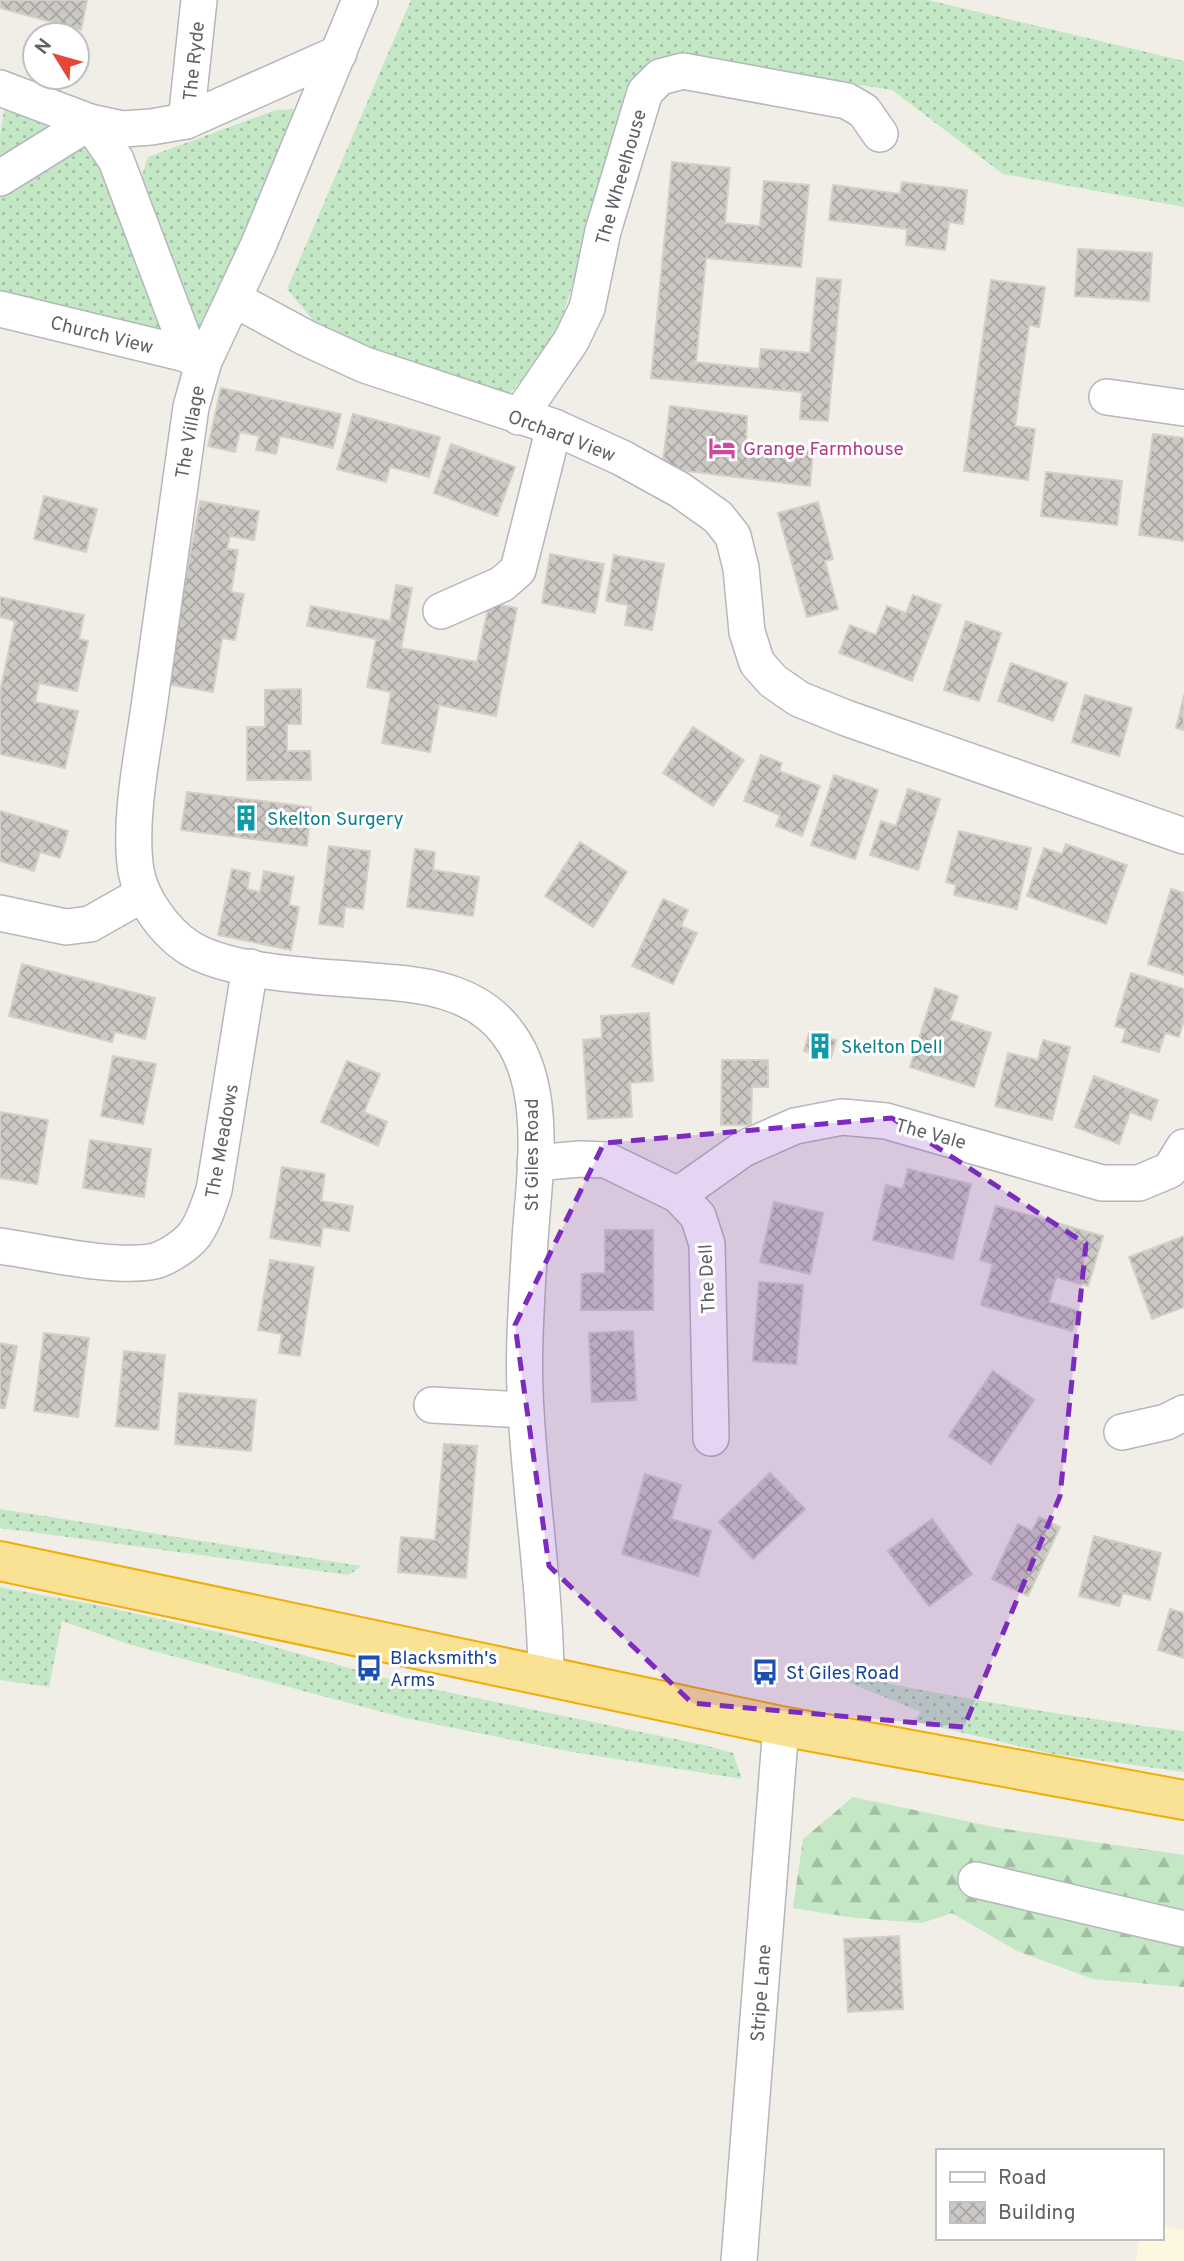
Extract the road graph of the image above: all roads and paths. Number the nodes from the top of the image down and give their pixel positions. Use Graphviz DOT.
graph roads {
  1 [pos="199,0"];
  2 [pos="360,0"];
  3 [pos="339,53"];
  4 [pos="0,89"];
  5 [pos="186,121"];
  6 [pos="90,122"];
  7 [pos="880,134"];
  8 [pos="0,178"];
  9 [pos="234,299"];
  10 [pos="0,309"];
  11 [pos="197,358"];
  12 [pos="1107,397"];
  13 [pos="1184,408"];
  14 [pos="519,417"];
  15 [pos="554,427"];
  16 [pos="441,611"];
  17 [pos="1184,836"];
  18 [pos="143,894"];
  19 [pos="0,913"];
  20 [pos="250,967"];
  21 [pos="1184,1147"];
  22 [pos="535,1163"];
  23 [pos="678,1195"];
  24 [pos="0,1246"];
  25 [pos="432,1405"];
  26 [pos="525,1410"];
  27 [pos="1184,1413"];
  28 [pos="1122,1432"];
  29 [pos="711,1438"];
  30 [pos="0,1561"];
  31 [pos="546,1675"];
  32 [pos="780,1726"];
  33 [pos="1184,1800"];
  34 [pos="976,1880"];
  35 [pos="1184,1929"];
  36 [pos="739,2261"];
  1 -- 5 [label="street, The Ryde"];
  2 -- 3 [label="street, The Village"];
  3 -- 5 [label="street"];
  3 -- 9 [label="street, The Village"];
  4 -- 6 [label="street"];
  5 -- 6 [label="street"];
  6 -- 8 [label="street"];
  6 -- 11 [label="street, The Village"];
  7 -- 14 [label="street, The Wheelhouse"];
  9 -- 11 [label="street, The Village"];
  9 -- 14 [label="street, Orchard View"];
  10 -- 11 [label="street, Church View"];
  11 -- 18 [label="street, The Village"];
  12 -- 13 [label="street"];
  14 -- 15 [label="street, Orchard View"];
  15 -- 16 [label="street"];
  15 -- 17 [label="street, Orchard View"];
  18 -- 19 [label="street"];
  18 -- 20 [label="street, St Giles Road"];
  20 -- 22 [label="street, St Giles Road"];
  20 -- 24 [label="street, The Meadows"];
  21 -- 23 [label="street, The Vale"];
  22 -- 23 [label="street, The Dell"];
  22 -- 26 [label="street, St Giles Road"];
  23 -- 29 [label="street, The Dell"];
  25 -- 26 [label="street"];
  26 -- 31 [label="street, St Giles Road"];
  27 -- 28 [label="street"];
  30 -- 31 [label="highway"];
  31 -- 32 [label="highway"];
  32 -- 33 [label="highway"];
  32 -- 36 [label="street, Stripe Lane"];
  34 -- 35 [label="street"];
}
